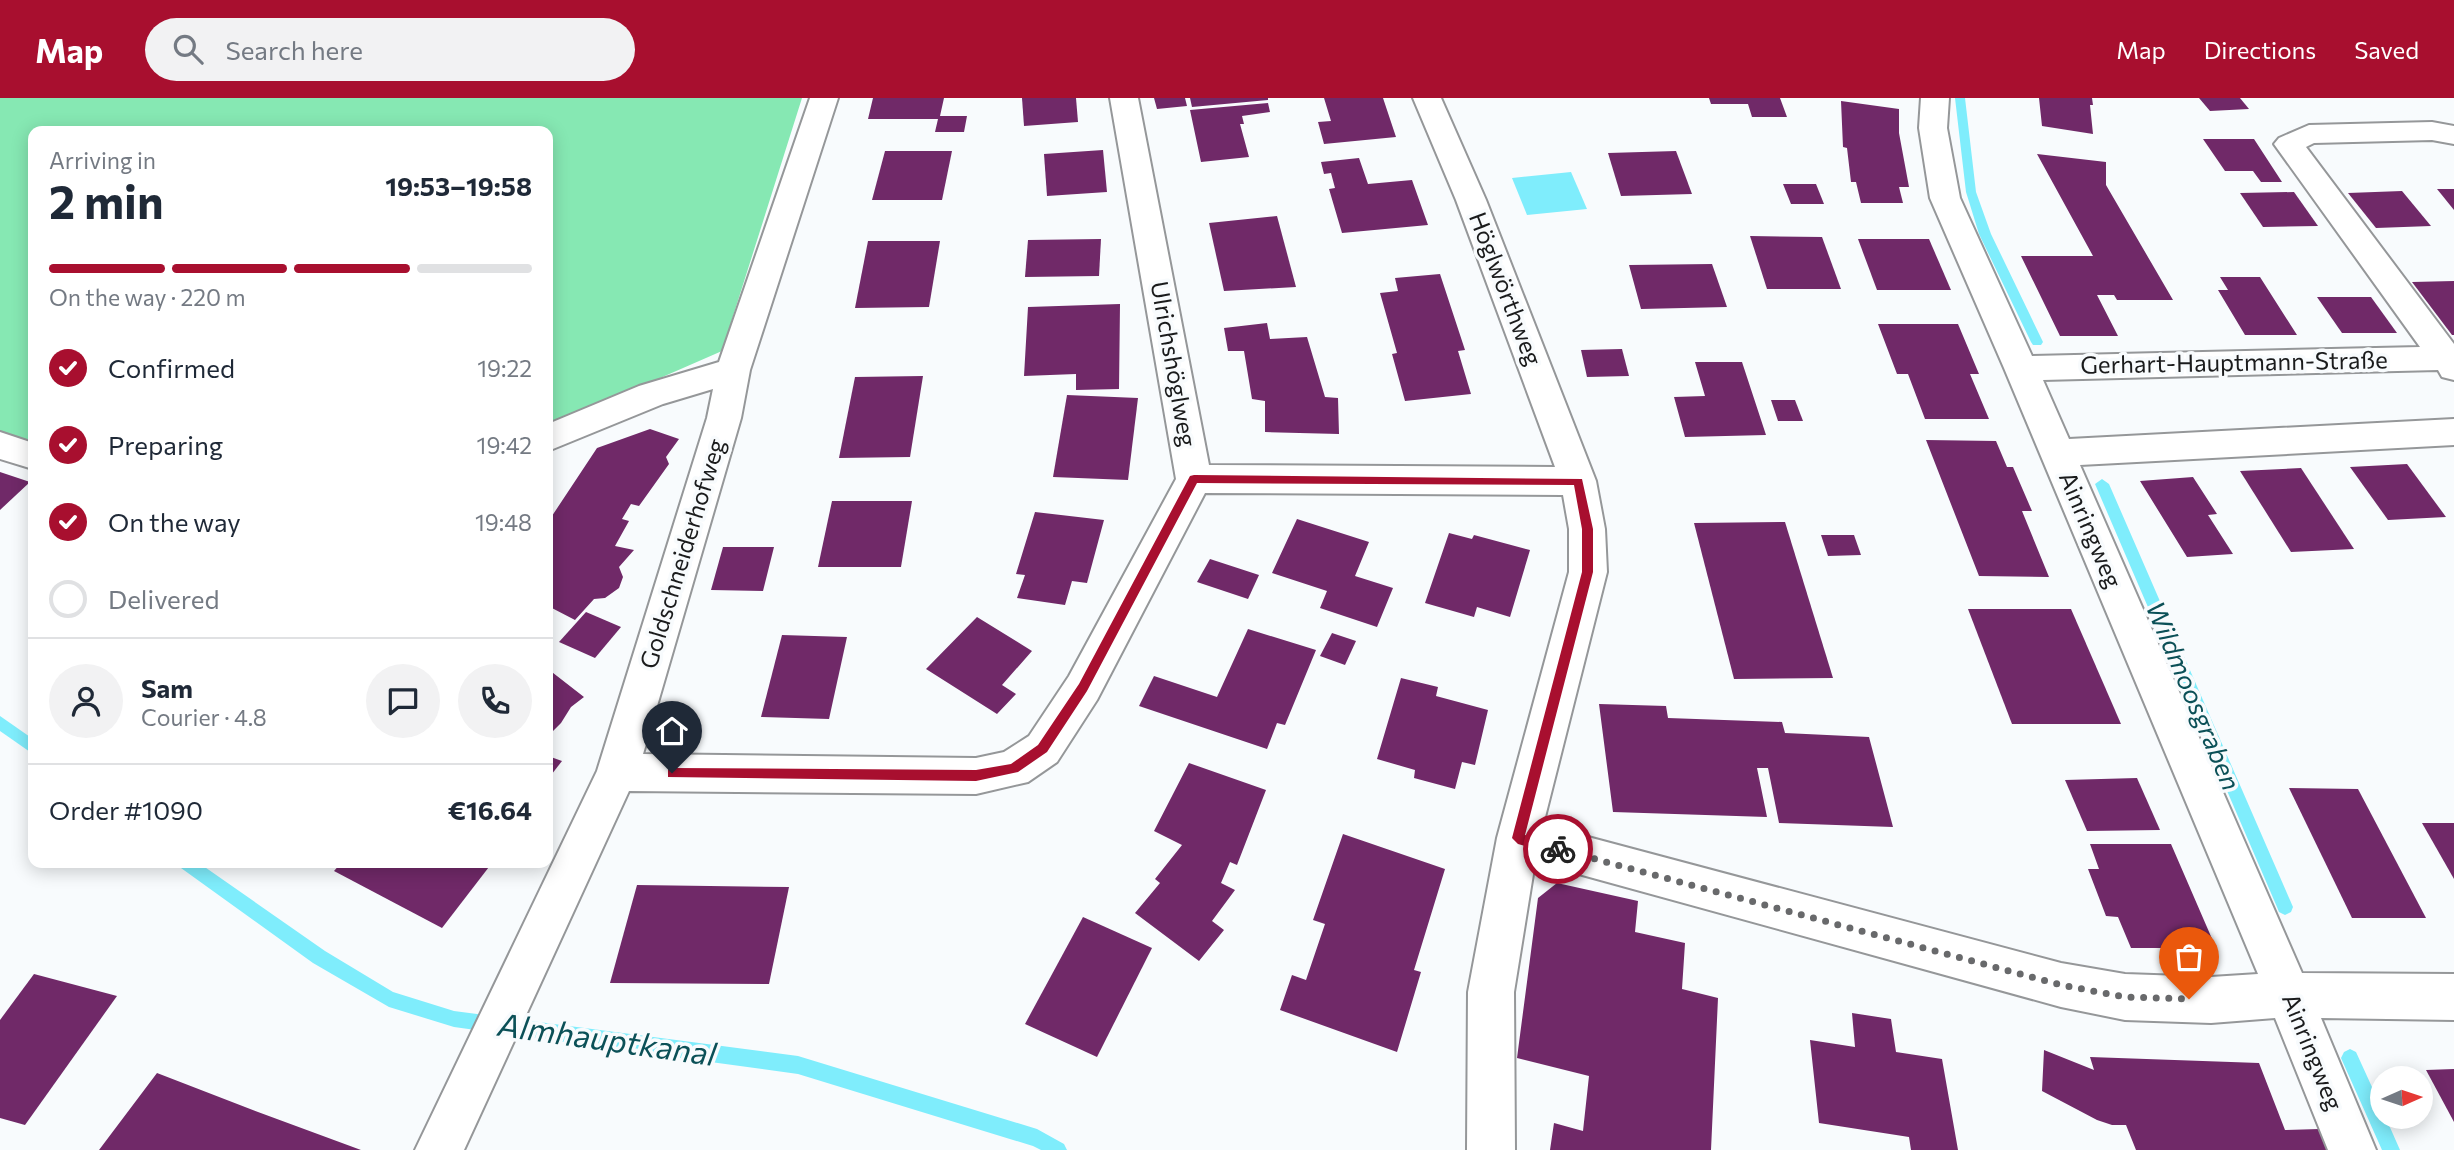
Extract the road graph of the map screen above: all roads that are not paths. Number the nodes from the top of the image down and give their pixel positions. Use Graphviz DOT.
graph roads {
  1 [pos="824,98"];
  2 [pos="1124,98"];
  3 [pos="1427,98"];
  4 [pos="1935,98"];
  5 [pos="2454,135"];
  6 [pos="2450,363"];
  7 [pos="2021,368"];
  8 [pos="733,370"];
  9 [pos="2454,432"];
  10 [pos="553,436"];
  11 [pos="0,445"];
  12 [pos="2057,453"];
  13 [pos="28,454"];
  14 [pos="1194,479"];
  15 [pos="1578,481"];
  16 [pos="617,772"];
  17 [pos="1518,838"];
  18 [pos="2289,995"];
  19 [pos="2454,997"];
  20 [pos="439,1150"];
  21 [pos="1491,1150"];
  22 [pos="2352,1150"];
  1 -- 8 [label="street, Goldschneiderhofweg"];
  2 -- 14 [label="street, Ulrichshöglweg"];
  3 -- 15 [label="street, Höglwörthweg"];
  4 -- 7 [label="street, Ainringweg"];
  5 -- 6 [label="street, Gerhart-Hauptmann-Straße"];
  6 -- 7 [label="street, Gerhart-Hauptmann-Straße"];
  7 -- 12 [label="street, Ainringweg"];
  8 -- 10 [label="street"];
  8 -- 16 [label="street, Goldschneiderhofweg"];
  9 -- 12 [label="street"];
  11 -- 13 [label="street"];
  12 -- 18 [label="street, Ainringweg"];
  14 -- 15 [label="street"];
  14 -- 16 [label="street, Ulrichshöglweg"];
  15 -- 17 [label="street, Höglwörthweg"];
  16 -- 20 [label="street, Goldschneiderhofweg"];
  17 -- 18 [label="street"];
  17 -- 21 [label="street, Höglwörthweg"];
  18 -- 19 [label="street"];
  18 -- 22 [label="street, Ainringweg"];
}
